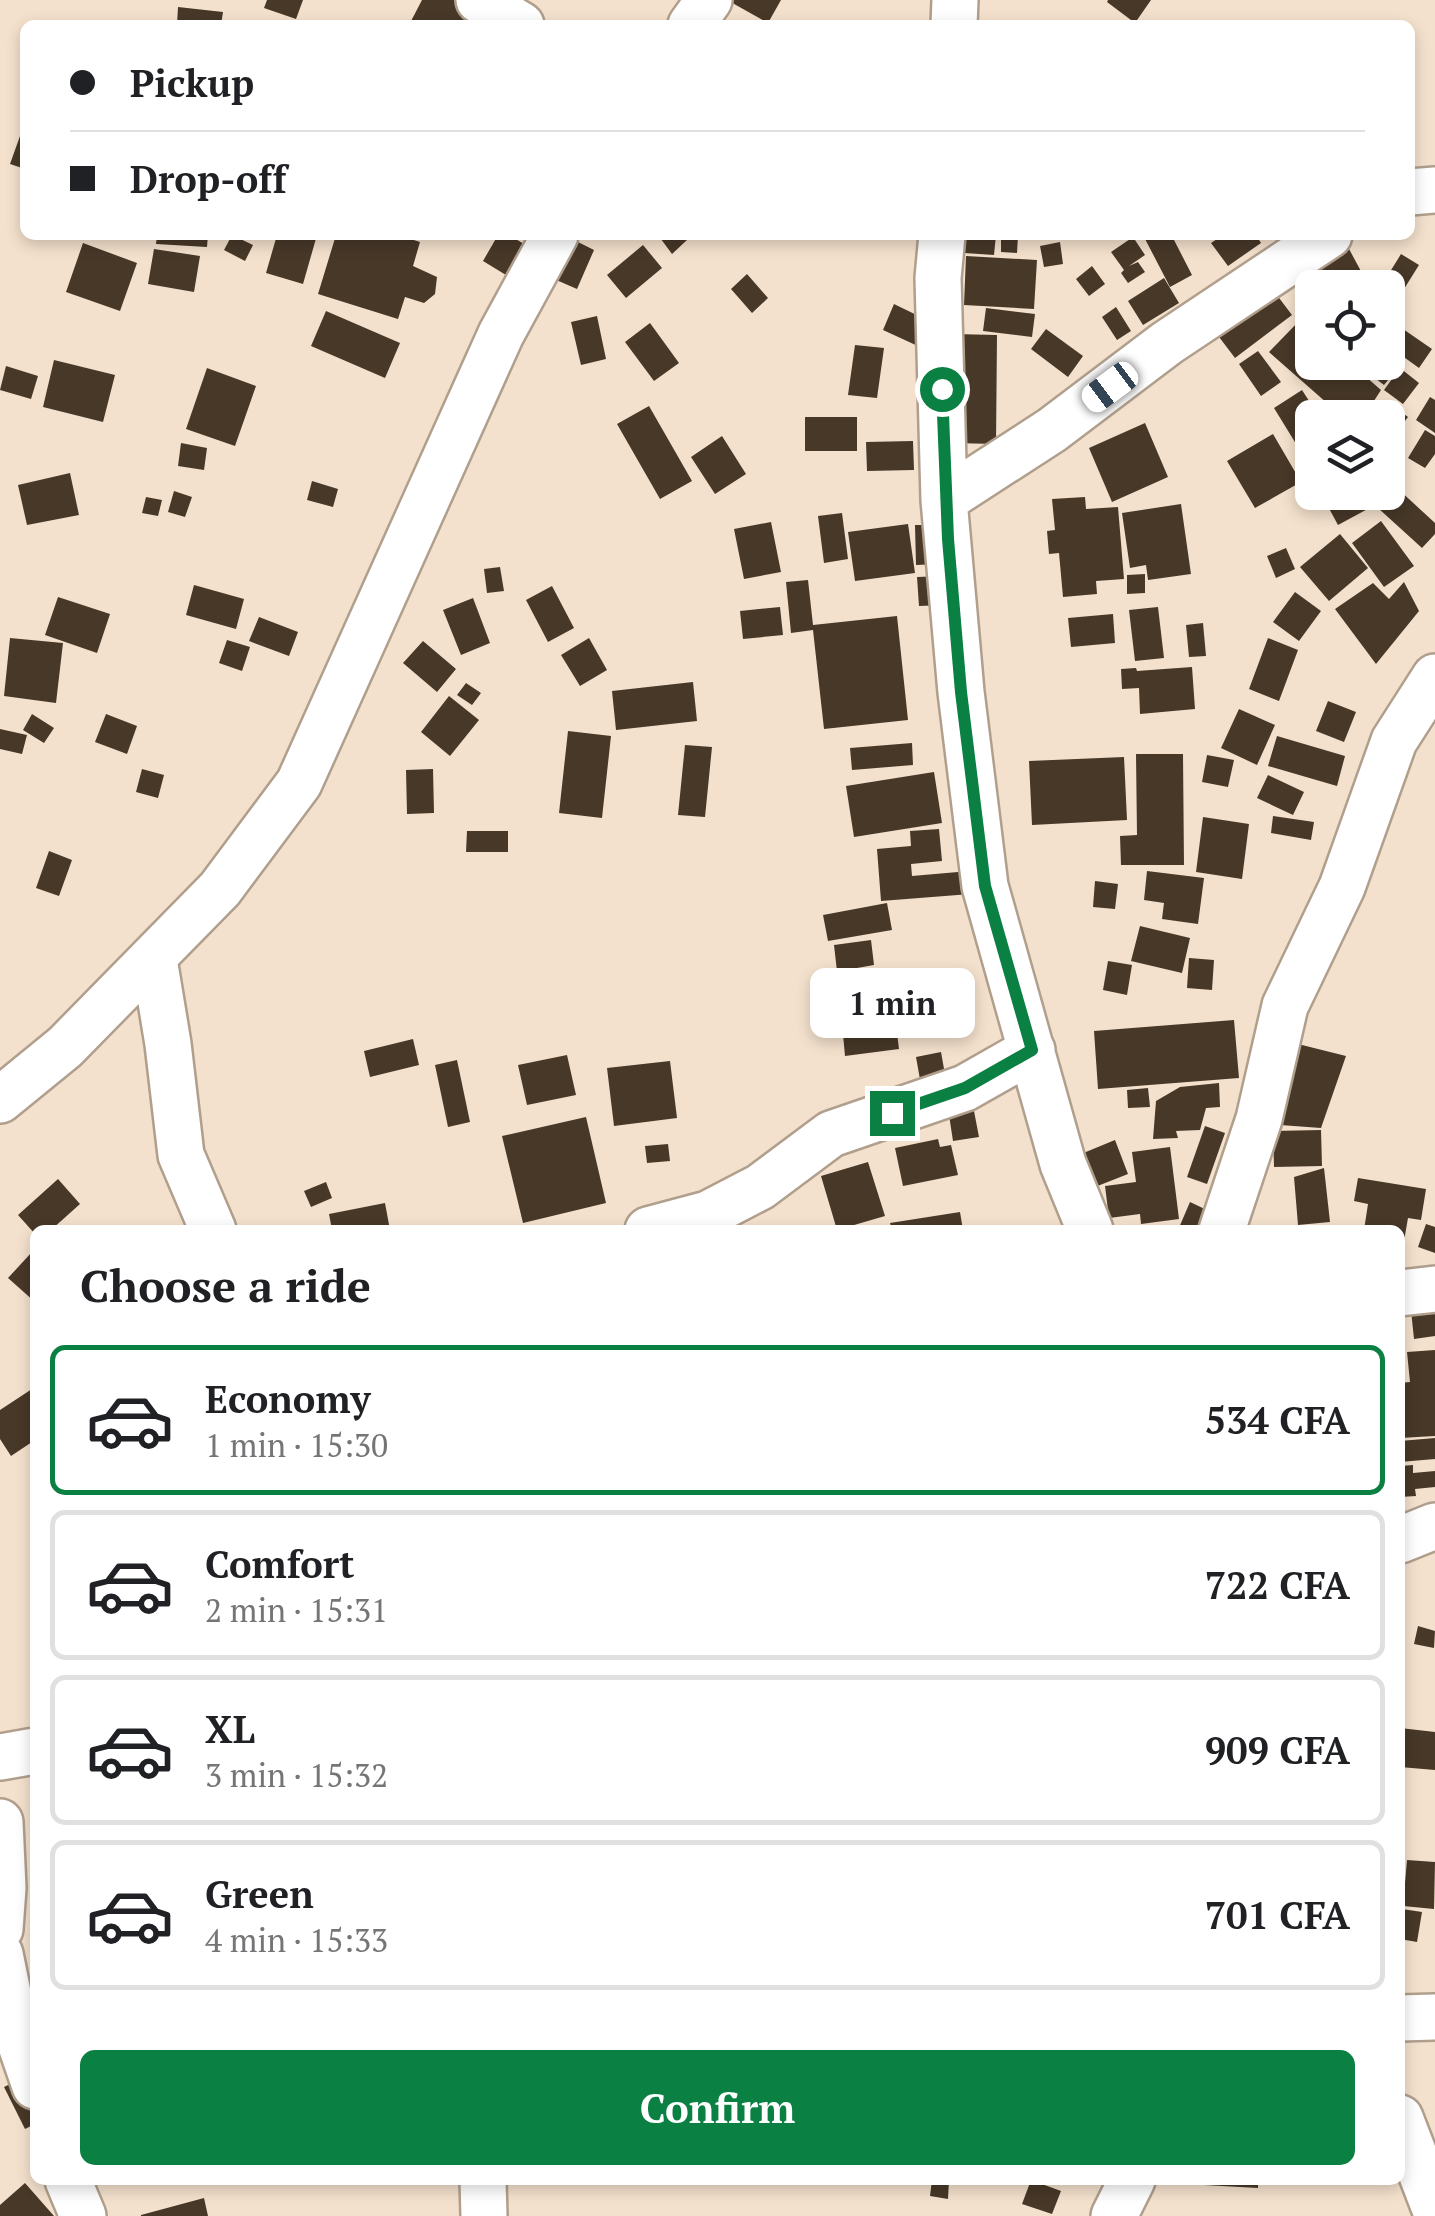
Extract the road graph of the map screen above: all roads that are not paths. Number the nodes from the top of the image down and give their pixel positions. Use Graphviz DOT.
graph roads {
  1 [pos="479,0"];
  2 [pos="513,20"];
  3 [pos="552,240"];
  4 [pos="942,240"];
  5 [pos="1321,240"];
  6 [pos="944,500"];
  7 [pos="1435,677"];
  8 [pos="154,959"];
  9 [pos="1032,1050"];
  10 [pos="0,1100"];
  11 [pos="210,1225"];
  12 [pos="667,1225"];
  13 [pos="1088,1225"];
  14 [pos="1224,1225"];
  15 [pos="1435,1289"];
  16 [pos="1405,1292"];
  17 [pos="1435,1526"];
  18 [pos="1405,1538"];
  19 [pos="30,1752"];
  20 [pos="0,1757"];
  21 [pos="0,1822"];
  22 [pos="0,1929"];
  23 [pos="0,1954"];
  24 [pos="1435,2016"];
  25 [pos="1405,2018"];
  26 [pos="25,2022"];
  27 [pos="30,2054"];
  28 [pos="1405,2131"];
  29 [pos="70,2185"];
  30 [pos="483,2185"];
  31 [pos="1130,2185"];
  32 [pos="1435,2209"];
  33 [pos="83,2216"];
  34 [pos="484,2216"];
  35 [pos="1114,2216"];
  1 -- 2 [label="street"];
  3 -- 8 [label="street"];
  4 -- 6 [label="street"];
  5 -- 6 [label="street"];
  6 -- 9 [label="street"];
  7 -- 14 [label="street"];
  8 -- 10 [label="street"];
  8 -- 11 [label="street"];
  9 -- 12 [label="street"];
  9 -- 13 [label="street"];
  15 -- 16 [label="street"];
  17 -- 18 [label="street"];
  19 -- 20 [label="street"];
  21 -- 22 [label="street"];
  23 -- 26 [label="street"];
  24 -- 25 [label="street"];
  26 -- 27 [label="street"];
  28 -- 32 [label="street"];
  29 -- 33 [label="street"];
  30 -- 34 [label="street"];
  31 -- 35 [label="street"];
}
